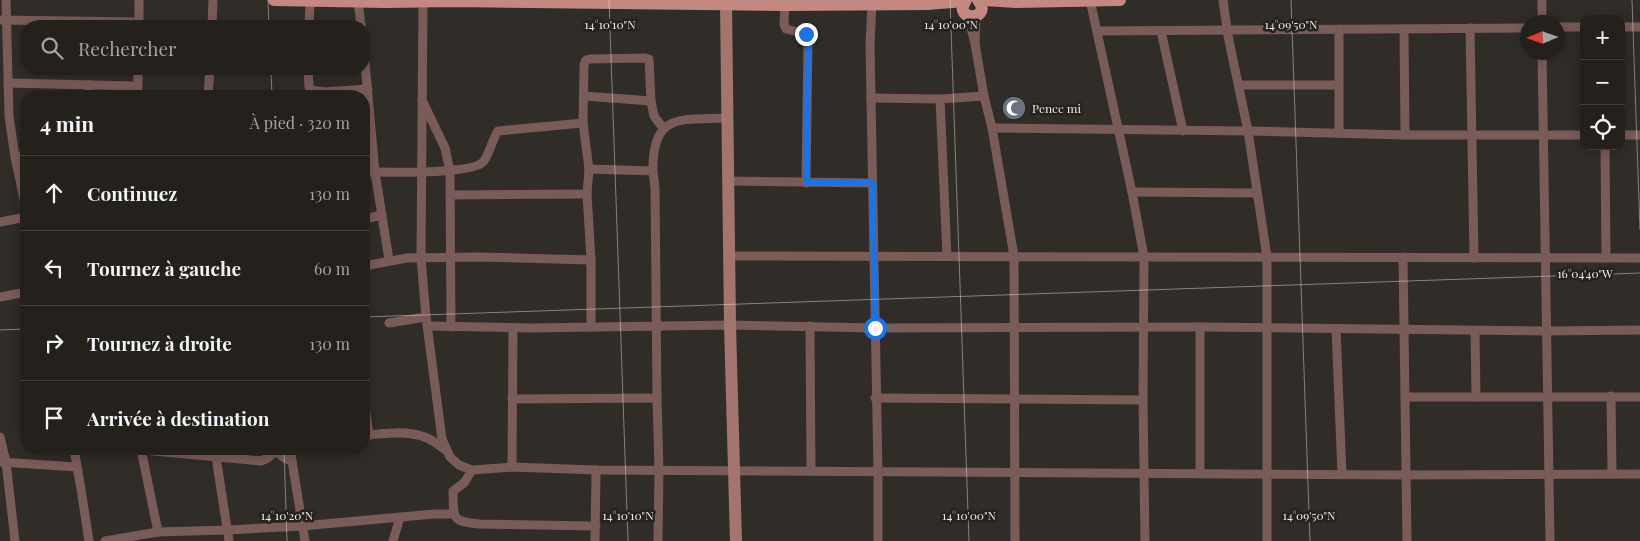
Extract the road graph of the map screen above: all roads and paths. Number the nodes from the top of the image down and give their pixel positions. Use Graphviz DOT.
graph roads {
  1 [pos="6,0"];
  2 [pos="139,0"];
  3 [pos="213,0"];
  4 [pos="274,0"];
  5 [pos="456,0"];
  6 [pos="1090,0"];
  7 [pos="1120,0"];
  8 [pos="1223,0"];
  9 [pos="1542,0"];
  10 [pos="318,1"];
  11 [pos="358,1"];
  12 [pos="385,1"];
  13 [pos="423,1"];
  14 [pos="525,1"];
  15 [pos="589,1"];
  16 [pos="1023,1"];
  17 [pos="841,2"];
  18 [pos="906,2"];
  19 [pos="719,3"];
  20 [pos="781,3"];
  21 [pos="872,4"];
  22 [pos="973,7"];
  23 [pos="1542,15"];
  24 [pos="4,20"];
  25 [pos="20,20"];
  26 [pos="139,20"];
  27 [pos="212,20"];
  28 [pos="311,20"];
  29 [pos="360,20"];
  30 [pos="1580,27"];
  31 [pos="1625,27"];
  32 [pos="1640,27"];
  33 [pos="1470,28"];
  34 [pos="1520,28"];
  35 [pos="1565,28"];
  36 [pos="1339,29"];
  37 [pos="1404,29"];
  38 [pos="1228,30"];
  39 [pos="1097,31"];
  40 [pos="1161,31"];
  41 [pos="1542,60"];
  42 [pos="138,75"];
  43 [pos="210,75"];
  44 [pos="308,75"];
  45 [pos="366,75"];
  46 [pos="8,83"];
  47 [pos="89,85"];
  48 [pos="1239,85"];
  49 [pos="1339,85"];
  50 [pos="137,86"];
  51 [pos="368,89"];
  52 [pos="89,90"];
  53 [pos="137,90"];
  54 [pos="208,90"];
  55 [pos="311,90"];
  56 [pos="359,90"];
  57 [pos="584,96"];
  58 [pos="984,96"];
  59 [pos="871,98"];
  60 [pos="421,99"];
  61 [pos="940,99"];
  62 [pos="650,101"];
  63 [pos="728,118"];
  64 [pos="583,123"];
  65 [pos="663,128"];
  66 [pos="992,128"];
  67 [pos="1118,130"];
  68 [pos="1183,131"];
  69 [pos="1248,131"];
  70 [pos="1339,133"];
  71 [pos="370,134"];
  72 [pos="1405,135"];
  73 [pos="1472,135"];
  74 [pos="1544,135"];
  75 [pos="1580,135"];
  76 [pos="1625,135"];
  77 [pos="1640,135"];
  78 [pos="1605,150"];
  79 [pos="20,156"];
  80 [pos="15,157"];
  81 [pos="589,169"];
  82 [pos="450,171"];
  83 [pos="653,171"];
  84 [pos="370,172"];
  85 [pos="375,172"];
  86 [pos="420,172"];
  87 [pos="20,180"];
  88 [pos="728,181"];
  89 [pos="806,183"];
  90 [pos="872,183"];
  91 [pos="1132,192"];
  92 [pos="1257,193"];
  93 [pos="587,194"];
  94 [pos="450,195"];
  95 [pos="382,215"];
  96 [pos="20,218"];
  97 [pos="370,218"];
  98 [pos="0,222"];
  99 [pos="729,256"];
  100 [pos="873,256"];
  101 [pos="947,256"];
  102 [pos="1014,256"];
  103 [pos="1144,257"];
  104 [pos="1267,257"];
  105 [pos="421,258"];
  106 [pos="450,258"];
  107 [pos="1403,258"];
  108 [pos="1474,258"];
  109 [pos="1545,258"];
  110 [pos="1606,258"];
  111 [pos="1640,258"];
  112 [pos="389,260"];
  113 [pos="591,260"];
  114 [pos="370,265"];
  115 [pos="20,293"];
  116 [pos="0,297"];
  117 [pos="427,321"];
  118 [pos="389,323"];
  119 [pos="730,325"];
  120 [pos="656,326"];
  121 [pos="810,326"];
  122 [pos="451,327"];
  123 [pos="591,327"];
  124 [pos="1014,327"];
  125 [pos="1144,327"];
  126 [pos="1200,327"];
  127 [pos="512,328"];
  128 [pos="875,328"];
  129 [pos="1267,328"];
  130 [pos="1336,329"];
  131 [pos="1404,330"];
  132 [pos="1640,330"];
  133 [pos="1475,331"];
  134 [pos="1547,331"];
  135 [pos="1548,396"];
  136 [pos="1611,396"];
  137 [pos="1640,396"];
  138 [pos="1405,397"];
  139 [pos="1476,397"];
  140 [pos="657,398"];
  141 [pos="875,398"];
  142 [pos="512,399"];
  143 [pos="1015,400"];
  144 [pos="1144,400"];
  145 [pos="370,435"];
  146 [pos="0,437"];
  147 [pos="448,452"];
  148 [pos="75,455"];
  149 [pos="142,455"];
  150 [pos="210,455"];
  151 [pos="271,455"];
  152 [pos="281,455"];
  153 [pos="291,455"];
  154 [pos="216,458"];
  155 [pos="292,461"];
  156 [pos="3,462"];
  157 [pos="77,467"];
  158 [pos="512,467"];
  159 [pos="472,470"];
  160 [pos="596,470"];
  161 [pos="659,470"];
  162 [pos="734,470"];
  163 [pos="812,471"];
  164 [pos="878,472"];
  165 [pos="1014,472"];
  166 [pos="1145,473"];
  167 [pos="1200,473"];
  168 [pos="1268,474"];
  169 [pos="1342,474"];
  170 [pos="1612,474"];
  171 [pos="1640,474"];
  172 [pos="1406,475"];
  173 [pos="1548,475"];
  174 [pos="454,514"];
  175 [pos="400,517"];
  176 [pos="302,526"];
  177 [pos="596,526"];
  178 [pos="228,530"];
  179 [pos="158,532"];
  180 [pos="15,541"];
  181 [pos="88,541"];
  182 [pos="105,541"];
  183 [pos="229,541"];
  184 [pos="305,541"];
  185 [pos="393,541"];
  186 [pos="596,541"];
  187 [pos="658,541"];
  188 [pos="736,541"];
  189 [pos="878,541"];
  190 [pos="1015,541"];
  191 [pos="1145,541"];
  192 [pos="1268,541"];
  193 [pos="1407,541"];
  194 [pos="1550,541"];
  1 -- 24 [label="street"];
  2 -- 26 [label="street"];
  3 -- 27 [label="street"];
  4 -- 10 [label="main road"];
  5 -- 13 [label="main road"];
  5 -- 14 [label="main road"];
  6 -- 7 [label="main road"];
  6 -- 16 [label="main road"];
  6 -- 39 [label="street"];
  8 -- 38 [label="street"];
  9 -- 23 [label="street"];
  10 -- 11 [label="main road"];
  10 -- 28 [label="street"];
  11 -- 12 [label="main road"];
  11 -- 29 [label="street"];
  12 -- 13 [label="main road"];
  13 -- 60 [label="street"];
  14 -- 15 [label="main road"];
  15 -- 19 [label="main road"];
  16 -- 22 [label="main road"];
  17 -- 20 [label="main road"];
  17 -- 21 [label="main road"];
  18 -- 21 [label="main road"];
  18 -- 22 [label="main road"];
  19 -- 20 [label="main road"];
  19 -- 63 [label="street"];
  20 -- 89 [label="street"];
  21 -- 59 [label="street"];
  22 -- 58 [label="street"];
  24 -- 25 [label="street"];
  24 -- 46 [label="street"];
  30 -- 35 [label="street"];
  31 -- 32 [label="street"];
  33 -- 34 [label="street"];
  33 -- 37 [label="street"];
  33 -- 73 [label="street"];
  36 -- 37 [label="street"];
  36 -- 38 [label="street"];
  36 -- 49 [label="street"];
  37 -- 72 [label="street"];
  38 -- 40 [label="street"];
  38 -- 48 [label="street"];
  39 -- 40 [label="street"];
  39 -- 67 [label="street"];
  40 -- 68 [label="street"];
  41 -- 74 [label="street"];
  42 -- 50 [label="street"];
  43 -- 54 [label="street"];
  44 -- 55 [label="street"];
  45 -- 51 [label="street"];
  46 -- 47 [label="street"];
  46 -- 80 [label="street"];
  47 -- 50 [label="street"];
  47 -- 52 [label="street"];
  48 -- 49 [label="street"];
  48 -- 69 [label="street"];
  49 -- 70 [label="street"];
  50 -- 53 [label="street"];
  51 -- 56 [label="street"];
  57 -- 62 [label="street"];
  57 -- 62 [label="street"];
  57 -- 64 [label="street"];
  58 -- 61 [label="street"];
  58 -- 66 [label="street"];
  59 -- 61 [label="street"];
  59 -- 90 [label="street"];
  60 -- 82 [label="street"];
  60 -- 86 [label="street"];
  61 -- 101 [label="street"];
  62 -- 65 [label="street"];
  63 -- 65 [label="street"];
  63 -- 88 [label="street"];
  64 -- 81 [label="street"];
  64 -- 82 [label="street"];
  65 -- 83 [label="street"];
  66 -- 67 [label="street"];
  66 -- 102 [label="street"];
  67 -- 68 [label="street"];
  67 -- 91 [label="street"];
  68 -- 69 [label="street"];
  69 -- 70 [label="street"];
  69 -- 92 [label="street"];
  70 -- 72 [label="street"];
  71 -- 85 [label="street"];
  72 -- 73 [label="street"];
  73 -- 74 [label="street"];
  73 -- 108 [label="street"];
  74 -- 75 [label="street"];
  74 -- 109 [label="street"];
  76 -- 77 [label="street"];
  78 -- 110 [label="street"];
  79 -- 80 [label="street"];
  80 -- 87 [label="street"];
  81 -- 83 [label="street"];
  81 -- 93 [label="street"];
  82 -- 86 [label="street"];
  82 -- 94 [label="street"];
  83 -- 120 [label="street"];
  84 -- 85 [label="street"];
  85 -- 86 [label="street"];
  85 -- 95 [label="street"];
  86 -- 105 [label="street"];
  88 -- 89 [label="street"];
  88 -- 99 [label="street"];
  89 -- 90 [label="street"];
  90 -- 100 [label="street"];
  91 -- 92 [label="street"];
  91 -- 103 [label="street"];
  92 -- 104 [label="street"];
  93 -- 94 [label="street"];
  93 -- 113 [label="street"];
  94 -- 106 [label="street"];
  95 -- 97 [label="street"];
  95 -- 112 [label="street"];
  96 -- 98 [label="street"];
  99 -- 100 [label="street"];
  99 -- 119 [label="street"];
  100 -- 101 [label="street"];
  100 -- 128 [label="street"];
  101 -- 102 [label="street"];
  102 -- 103 [label="street"];
  102 -- 124 [label="street"];
  103 -- 104 [label="street"];
  103 -- 125 [label="street"];
  104 -- 107 [label="street"];
  104 -- 129 [label="street"];
  105 -- 106 [label="street"];
  105 -- 112 [label="street"];
  105 -- 117 [label="street"];
  106 -- 113 [label="street"];
  106 -- 122 [label="street"];
  107 -- 108 [label="street"];
  107 -- 131 [label="street"];
  108 -- 109 [label="street"];
  109 -- 110 [label="street"];
  109 -- 134 [label="street"];
  110 -- 111 [label="street"];
  112 -- 114 [label="street"];
  113 -- 123 [label="street"];
  115 -- 116 [label="street"];
  117 -- 118 [label="street"];
  117 -- 122 [label="street"];
  117 -- 147 [label="street"];
  119 -- 120 [label="street"];
  119 -- 121 [label="street"];
  119 -- 162 [label="street"];
  120 -- 123 [label="street"];
  120 -- 140 [label="street"];
  121 -- 128 [label="street"];
  121 -- 163 [label="street"];
  122 -- 127 [label="street"];
  123 -- 127 [label="street"];
  124 -- 125 [label="street"];
  124 -- 128 [label="street"];
  124 -- 143 [label="street"];
  125 -- 126 [label="street"];
  125 -- 144 [label="street"];
  126 -- 129 [label="street"];
  126 -- 167 [label="street"];
  127 -- 142 [label="street"];
  128 -- 141 [label="street"];
  129 -- 130 [label="street"];
  129 -- 168 [label="street"];
  130 -- 131 [label="street"];
  130 -- 169 [label="street"];
  131 -- 133 [label="street"];
  131 -- 138 [label="street"];
  132 -- 134 [label="street"];
  133 -- 134 [label="street"];
  133 -- 139 [label="street"];
  134 -- 135 [label="street"];
  135 -- 136 [label="street"];
  135 -- 139 [label="street"];
  135 -- 173 [label="street"];
  136 -- 137 [label="street"];
  136 -- 170 [label="street"];
  138 -- 139 [label="street"];
  138 -- 172 [label="street"];
  140 -- 142 [label="street"];
  140 -- 161 [label="street"];
  141 -- 143 [label="street"];
  141 -- 164 [label="street"];
  142 -- 158 [label="street"];
  143 -- 144 [label="street"];
  143 -- 165 [label="street"];
  144 -- 166 [label="street"];
  145 -- 147 [label="street"];
  146 -- 156 [label="street"];
  147 -- 159 [label="street"];
  148 -- 157 [label="street"];
  149 -- 179 [label="street"];
  150 -- 154 [label="street"];
  151 -- 154 [label="street"];
  152 -- 155 [label="street"];
  153 -- 155 [label="street"];
  154 -- 178 [label="street"];
  155 -- 176 [label="street"];
  156 -- 157 [label="street"];
  156 -- 180 [label="street"];
  157 -- 181 [label="street"];
  158 -- 159 [label="street"];
  158 -- 160 [label="street"];
  159 -- 174 [label="street"];
  160 -- 161 [label="street"];
  160 -- 177 [label="street"];
  161 -- 162 [label="street"];
  161 -- 187 [label="street"];
  162 -- 163 [label="street"];
  162 -- 188 [label="street"];
  163 -- 164 [label="street"];
  164 -- 165 [label="street"];
  164 -- 189 [label="street"];
  165 -- 166 [label="street"];
  165 -- 190 [label="street"];
  166 -- 167 [label="street"];
  166 -- 191 [label="street"];
  167 -- 168 [label="street"];
  168 -- 169 [label="street"];
  168 -- 192 [label="street"];
  169 -- 172 [label="street"];
  170 -- 171 [label="street"];
  170 -- 173 [label="street"];
  172 -- 173 [label="street"];
  172 -- 193 [label="street"];
  173 -- 194 [label="street"];
  174 -- 175 [label="street"];
  174 -- 177 [label="street"];
  175 -- 176 [label="street"];
  175 -- 185 [label="street"];
  176 -- 178 [label="street"];
  176 -- 184 [label="street"];
  177 -- 186 [label="street"];
  178 -- 179 [label="street"];
  178 -- 183 [label="street"];
  179 -- 182 [label="street"];
}
